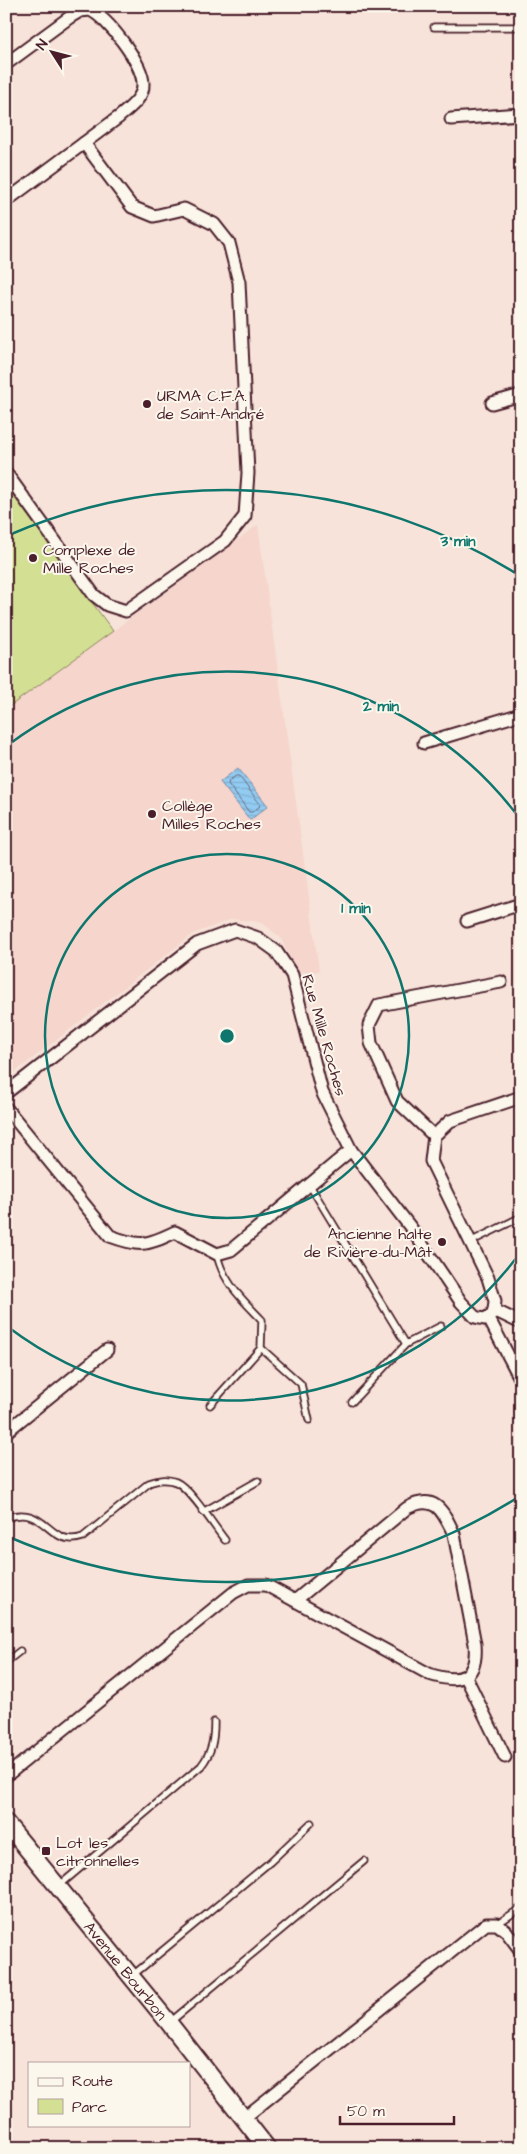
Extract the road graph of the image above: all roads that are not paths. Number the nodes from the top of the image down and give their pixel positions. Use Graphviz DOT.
graph roads {
  1 [pos="434,27"];
  2 [pos="521,27"];
  3 [pos="6,64"];
  4 [pos="521,114"];
  5 [pos="451,119"];
  6 [pos="84,143"];
  7 [pos="6,201"];
  8 [pos="521,395"];
  9 [pos="492,403"];
  10 [pos="6,473"];
  11 [pos="521,714"];
  12 [pos="424,742"];
  13 [pos="521,904"];
  14 [pos="467,921"];
  15 [pos="500,982"];
  16 [pos="6,1093"];
  17 [pos="521,1097"];
  18 [pos="6,1108"];
  19 [pos="434,1136"];
  20 [pos="351,1150"];
  21 [pos="309,1184"];
  22 [pos="521,1217"];
  23 [pos="470,1242"];
  24 [pos="217,1254"];
  25 [pos="491,1314"];
  26 [pos="521,1323"];
  27 [pos="441,1326"];
  28 [pos="406,1344"];
  29 [pos="261,1348"];
  30 [pos="107,1350"];
  31 [pos="521,1380"];
  32 [pos="352,1402"];
  33 [pos="210,1405"];
  34 [pos="309,1420"];
  35 [pos="6,1432"];
  36 [pos="258,1480"];
  37 [pos="203,1512"];
  38 [pos="6,1518"];
  39 [pos="225,1540"];
  40 [pos="296,1600"];
  41 [pos="20,1651"];
  42 [pos="6,1662"];
  43 [pos="466,1677"];
  44 [pos="214,1722"];
  45 [pos="505,1757"];
  46 [pos="6,1776"];
  47 [pos="311,1823"];
  48 [pos="6,1824"];
  49 [pos="364,1861"];
  50 [pos="58,1887"];
  51 [pos="521,1908"];
  52 [pos="497,1924"];
  53 [pos="521,1951"];
  54 [pos="131,1976"];
  55 [pos="170,2023"];
  56 [pos="244,2118"];
  57 [pos="267,2148"];
  1 -- 2 [label="lane"];
  3 -- 6 [label="street"];
  4 -- 5 [label="street"];
  6 -- 7 [label="street"];
  6 -- 10 [label="street"];
  8 -- 9 [label="street"];
  11 -- 12 [label="street"];
  13 -- 14 [label="street"];
  15 -- 19 [label="street"];
  16 -- 20 [label="street, Rue Mille Roches"];
  17 -- 19 [label="street"];
  18 -- 24 [label="street"];
  19 -- 23 [label="street"];
  20 -- 21 [label="street"];
  20 -- 25 [label="street, Rue Mille Roches"];
  21 -- 24 [label="street"];
  21 -- 28 [label="lane"];
  22 -- 23 [label="lane"];
  23 -- 25 [label="street"];
  24 -- 29 [label="lane"];
  25 -- 26 [label="street, Rue Mille Roches"];
  25 -- 31 [label="street"];
  27 -- 28 [label="lane"];
  28 -- 32 [label="lane"];
  29 -- 33 [label="lane"];
  29 -- 34 [label="lane"];
  30 -- 35 [label="street"];
  36 -- 37 [label="lane"];
  37 -- 38 [label="lane"];
  37 -- 39 [label="lane"];
  40 -- 43 [label="street"];
  40 -- 43 [label="street"];
  40 -- 46 [label="street"];
  41 -- 42 [label="lane"];
  43 -- 45 [label="street"];
  44 -- 50 [label="lane"];
  47 -- 54 [label="lane"];
  48 -- 50 [label="street, Avenue Bourbon"];
  49 -- 55 [label="lane"];
  50 -- 54 [label="street, Avenue Bourbon"];
  51 -- 52 [label="lane"];
  52 -- 53 [label="street"];
  52 -- 56 [label="street"];
  54 -- 55 [label="street, Avenue Bourbon"];
  55 -- 56 [label="street, Avenue Bourbon"];
  56 -- 57 [label="street, Avenue Bourbon"];
}
